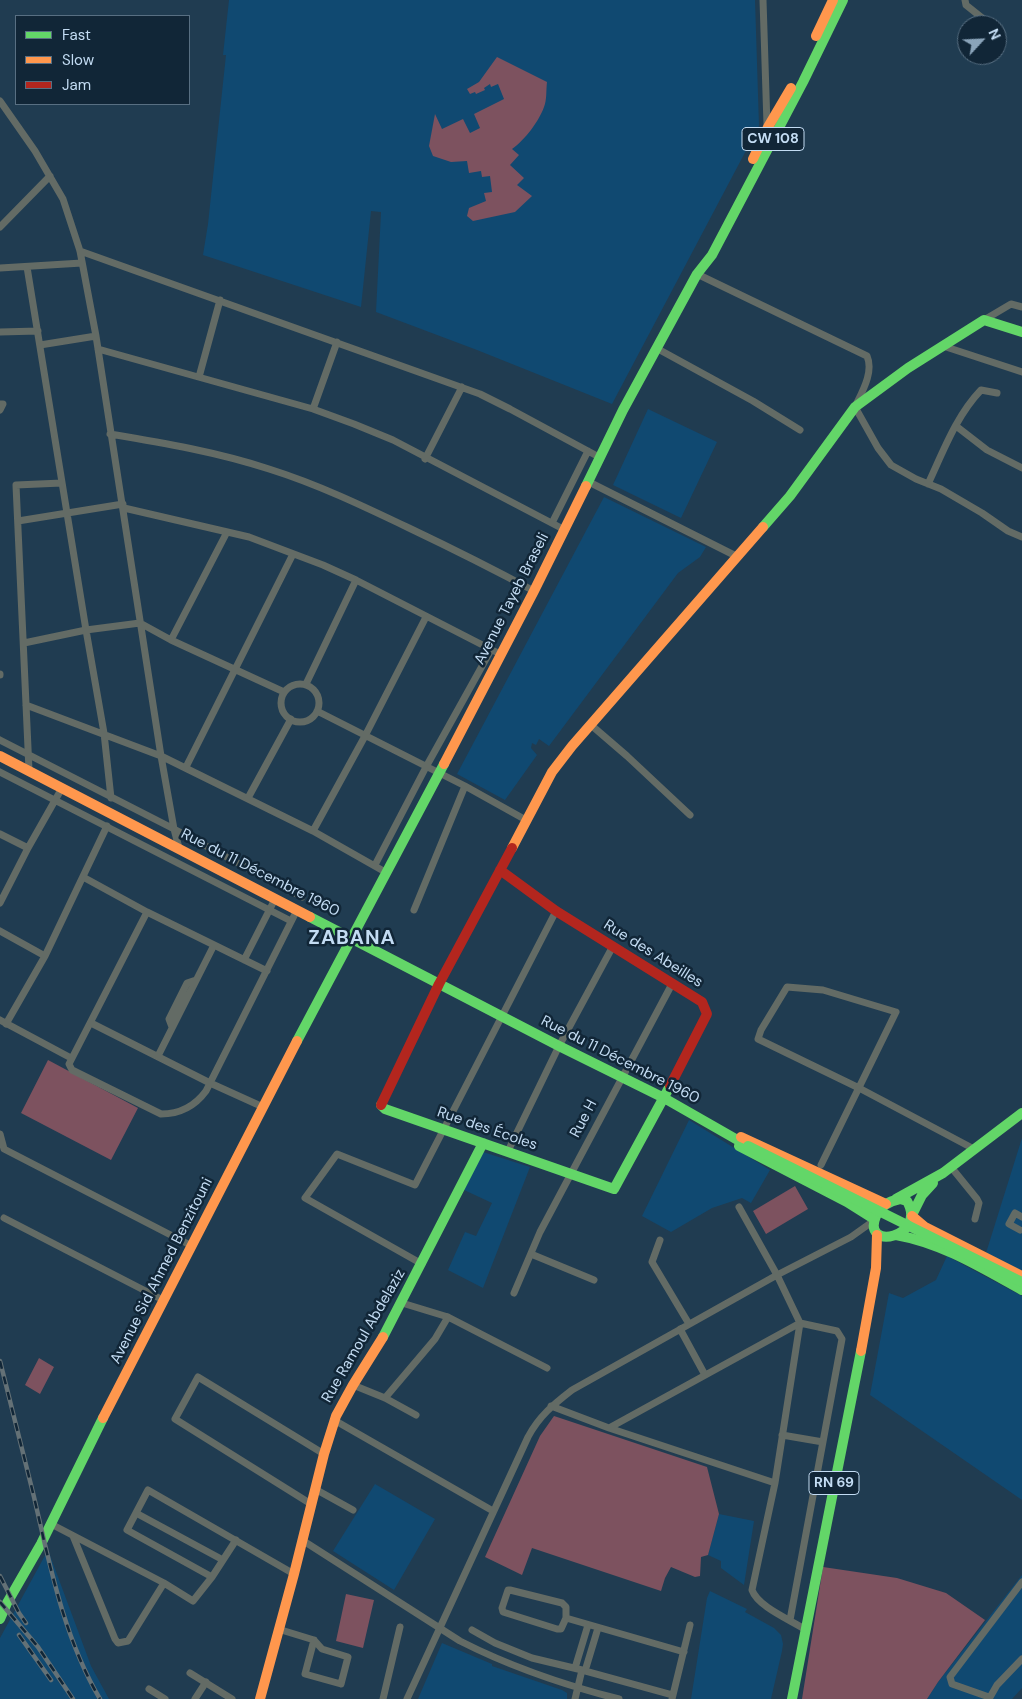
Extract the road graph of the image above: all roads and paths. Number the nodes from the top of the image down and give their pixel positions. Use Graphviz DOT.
graph roads {
  1 [pos="763,0"];
  2 [pos="833,0"];
  3 [pos="843,0"];
  4 [pos="965,0"];
  5 [pos="978,15"];
  6 [pos="0,101"];
  7 [pos="772,131"];
  8 [pos="50,176"];
  9 [pos="0,227"];
  10 [pos="80,251"];
  11 [pos="82,263"];
  12 [pos="27,267"];
  13 [pos="0,268"];
  14 [pos="697,274"];
  15 [pos="220,300"];
  16 [pos="1022,307"];
  17 [pos="984,320"];
  18 [pos="38,331"];
  19 [pos="0,332"];
  20 [pos="1022,332"];
  21 [pos="96,336"];
  22 [pos="337,342"];
  23 [pos="40,345"];
  24 [pos="943,346"];
  25 [pos="98,349"];
  26 [pos="658,349"];
  27 [pos="1022,372"];
  28 [pos="199,377"];
  29 [pos="867,378"];
  30 [pos="462,387"];
  31 [pos="876,392"];
  32 [pos="997,393"];
  33 [pos="0,404"];
  34 [pos="855,407"];
  35 [pos="313,409"];
  36 [pos="0,410"];
  37 [pos="956,426"];
  38 [pos="800,430"];
  39 [pos="110,434"];
  40 [pos="588,451"];
  41 [pos="599,458"];
  42 [pos="425,459"];
  43 [pos="1022,468"];
  44 [pos="587,481"];
  45 [pos="62,483"];
  46 [pos="928,484"];
  47 [pos="123,506"];
  48 [pos="68,514"];
  49 [pos="18,521"];
  50 [pos="552,523"];
  51 [pos="565,530"];
  52 [pos="227,532"];
  53 [pos="1022,537"];
  54 [pos="293,554"];
  55 [pos="738,557"];
  56 [pos="356,580"];
  57 [pos="534,591"];
  58 [pos="426,617"];
  59 [pos="140,623"];
  60 [pos="86,630"];
  61 [pos="170,640"];
  62 [pos="24,643"];
  63 [pos="496,652"];
  64 [pos="234,670"];
  65 [pos="306,684"];
  66 [pos="284,692"];
  67 [pos="26,705"];
  68 [pos="317,711"];
  69 [pos="291,719"];
  70 [pos="591,725"];
  71 [pos="104,733"];
  72 [pos="366,736"];
  73 [pos="0,740"];
  74 [pos="28,755"];
  75 [pos="0,756"];
  76 [pos="161,756"];
  77 [pos="186,767"];
  78 [pos="426,767"];
  79 [pos="29,770"];
  80 [pos="0,772"];
  81 [pos="438,773"];
  82 [pos="465,786"];
  83 [pos="62,788"];
  84 [pos="112,798"];
  85 [pos="248,798"];
  86 [pos="56,800"];
  87 [pos="690,815"];
  88 [pos="526,820"];
  89 [pos="108,826"];
  90 [pos="174,829"];
  91 [pos="313,831"];
  92 [pos="0,834"];
  93 [pos="28,848"];
  94 [pos="180,848"];
  95 [pos="375,865"];
  96 [pos="500,870"];
  97 [pos="387,873"];
  98 [pos="83,877"];
  99 [pos="302,897"];
  100 [pos="275,899"];
  101 [pos="0,903"];
  102 [pos="297,910"];
  103 [pos="414,910"];
  104 [pos="270,911"];
  105 [pos="556,911"];
  106 [pos="146,912"];
  107 [pos="291,922"];
  108 [pos="0,931"];
  109 [pos="351,937"];
  110 [pos="214,945"];
  111 [pos="612,946"];
  112 [pos="44,956"];
  113 [pos="244,960"];
  114 [pos="267,971"];
  115 [pos="439,984"];
  116 [pos="672,984"];
  117 [pos="501,1016"];
  118 [pos="3,1022"];
  119 [pos="91,1023"];
  120 [pos="559,1046"];
  121 [pos="158,1056"];
  122 [pos="71,1058"];
  123 [pos="622,1078"];
  124 [pos="210,1083"];
  125 [pos="859,1088"];
  126 [pos="664,1098"];
  127 [pos="263,1106"];
  128 [pos="1021,1116"];
  129 [pos="443,1130"];
  130 [pos="719,1130"];
  131 [pos="0,1134"];
  132 [pos="483,1143"];
  133 [pos="974,1149"];
  134 [pos="508,1151"];
  135 [pos="821,1165"];
  136 [pos="947,1170"];
  137 [pos="571,1173"];
  138 [pos="896,1199"];
  139 [pos="886,1204"];
  140 [pos="739,1207"];
  141 [pos="912,1214"];
  142 [pos="1022,1217"];
  143 [pos="4,1218"];
  144 [pos="975,1219"];
  145 [pos="874,1227"];
  146 [pos="1021,1229"];
  147 [pos="895,1236"];
  148 [pos="660,1240"];
  149 [pos="192,1246"];
  150 [pos="530,1254"];
  151 [pos="422,1264"];
  152 [pos="876,1268"];
  153 [pos="777,1275"];
  154 [pos="1022,1276"];
  155 [pos="594,1280"];
  156 [pos="1022,1282"];
  157 [pos="1022,1290"];
  158 [pos="514,1292"];
  159 [pos="163,1300"];
  160 [pos="402,1303"];
  161 [pos="448,1317"];
  162 [pos="800,1323"];
  163 [pos="689,1324"];
  164 [pos="680,1329"];
  165 [pos="547,1368"];
  166 [pos="705,1375"];
  167 [pos="353,1385"];
  168 [pos="385,1398"];
  169 [pos="550,1406"];
  170 [pos="416,1415"];
  171 [pos="334,1420"];
  172 [pos="609,1428"];
  173 [pos="782,1435"];
  174 [pos="823,1442"];
  175 [pos="324,1454"];
  176 [pos="775,1483"];
  177 [pos="315,1489"];
  178 [pos="311,1504"];
  179 [pos="353,1510"];
  180 [pos="493,1511"];
  181 [pos="136,1513"];
  182 [pos="51,1524"];
  183 [pos="73,1536"];
  184 [pos="236,1540"];
  185 [pos="302,1540"];
  186 [pos="223,1560"];
  187 [pos="294,1574"];
  188 [pos="212,1577"];
  189 [pos="164,1583"];
  190 [pos="1022,1584"];
  191 [pos="566,1618"];
  192 [pos="0,1619"];
  193 [pos="790,1620"];
  194 [pos="690,1624"];
  195 [pos="588,1625"];
  196 [pos="400,1627"];
  197 [pos="441,1628"];
  198 [pos="598,1628"];
  199 [pos="278,1629"];
  200 [pos="472,1630"];
  201 [pos="806,1630"];
  202 [pos="314,1640"];
  203 [pos="684,1652"];
  204 [pos="1022,1659"];
  205 [pos="580,1670"];
  206 [pos="190,1673"];
  207 [pos="206,1682"];
  208 [pos="149,1689"];
  209 [pos="578,1689"];
  210 [pos="672,1697"];
  211 [pos="989,1698"];
  212 [pos="165,1699"];
  213 [pos="195,1699"];
  214 [pos="232,1699"];
  215 [pos="260,1699"];
  216 [pos="383,1699"];
  217 [pos="408,1699"];
  218 [pos="575,1699"];
  219 [pos="619,1699"];
  220 [pos="792,1699"];
  1 -- 7 [label="street"];
  2 -- 7 [label="main road, CW 108"];
  3 -- 7 [label="main road, CW 108"];
  4 -- 5 [label="street"];
  6 -- 8 [label="street"];
  7 -- 14 [label="main road, CW 108"];
  8 -- 9 [label="street"];
  8 -- 10 [label="street"];
  10 -- 11 [label="street"];
  10 -- 15 [label="street"];
  11 -- 12 [label="street"];
  11 -- 21 [label="street"];
  12 -- 13 [label="street"];
  12 -- 18 [label="street"];
  14 -- 26 [label="main road, Avenue Tayeb Braseli / CW 108"];
  14 -- 29 [label="street"];
  15 -- 22 [label="street"];
  15 -- 28 [label="street"];
  16 -- 17 [label="street"];
  17 -- 20 [label="main road"];
  17 -- 24 [label="main road"];
  18 -- 19 [label="street"];
  18 -- 23 [label="street"];
  21 -- 23 [label="street"];
  21 -- 25 [label="street"];
  22 -- 30 [label="street"];
  22 -- 35 [label="street"];
  23 -- 45 [label="street"];
  24 -- 27 [label="street"];
  24 -- 31 [label="main road"];
  25 -- 28 [label="street"];
  25 -- 39 [label="street"];
  26 -- 38 [label="street"];
  26 -- 41 [label="main road, Avenue Tayeb Braseli / CW 108"];
  28 -- 35 [label="street"];
  29 -- 31 [label="street"];
  29 -- 34 [label="street"];
  30 -- 40 [label="street"];
  30 -- 42 [label="street"];
  31 -- 34 [label="main road"];
  32 -- 37 [label="street"];
  33 -- 36 [label="street"];
  34 -- 46 [label="street"];
  34 -- 55 [label="main road"];
  35 -- 42 [label="street"];
  37 -- 43 [label="street"];
  37 -- 46 [label="street"];
  39 -- 47 [label="street"];
  39 -- 57 [label="street"];
  40 -- 41 [label="street"];
  40 -- 50 [label="street"];
  41 -- 44 [label="main road, Avenue Tayeb Braseli / CW 108"];
  42 -- 50 [label="street"];
  44 -- 51 [label="main road, Avenue Tayeb Braseli / CW 108"];
  44 -- 55 [label="street"];
  45 -- 48 [label="street"];
  45 -- 49 [label="street"];
  46 -- 53 [label="street"];
  47 -- 48 [label="street"];
  47 -- 52 [label="street"];
  47 -- 59 [label="street"];
  48 -- 49 [label="street"];
  48 -- 60 [label="street"];
  49 -- 62 [label="street"];
  50 -- 51 [label="street"];
  51 -- 57 [label="main road, Avenue Tayeb Braseli / CW 108"];
  52 -- 54 [label="street"];
  52 -- 61 [label="street"];
  54 -- 56 [label="street"];
  54 -- 64 [label="street"];
  55 -- 70 [label="main road"];
  56 -- 58 [label="street"];
  56 -- 65 [label="street"];
  57 -- 63 [label="main road, Avenue Tayeb Braseli / CW 108"];
  58 -- 63 [label="street"];
  58 -- 72 [label="street"];
  59 -- 60 [label="street"];
  59 -- 61 [label="street"];
  59 -- 76 [label="street"];
  60 -- 62 [label="street"];
  60 -- 71 [label="street"];
  61 -- 64 [label="street"];
  62 -- 67 [label="street"];
  63 -- 78 [label="street"];
  63 -- 81 [label="main road, Avenue Tayeb Braseli / CW 108"];
  64 -- 66 [label="street"];
  64 -- 77 [label="street"];
  65 -- 66 [label="street"];
  65 -- 68 [label="street"];
  66 -- 69 [label="street"];
  67 -- 71 [label="street"];
  67 -- 74 [label="street"];
  68 -- 69 [label="street"];
  68 -- 72 [label="street"];
  69 -- 85 [label="street"];
  70 -- 87 [label="street"];
  70 -- 88 [label="main road"];
  71 -- 76 [label="street"];
  71 -- 84 [label="street"];
  72 -- 78 [label="street"];
  72 -- 91 [label="street"];
  73 -- 74 [label="street"];
  74 -- 79 [label="street"];
  74 -- 84 [label="street"];
  75 -- 79 [label="main road, Rue du 11 Décembre 1960"];
  76 -- 77 [label="street"];
  76 -- 90 [label="street"];
  77 -- 85 [label="street"];
  78 -- 81 [label="street"];
  78 -- 95 [label="street"];
  79 -- 83 [label="main road, Rue du 11 Décembre 1960"];
  80 -- 86 [label="street"];
  81 -- 82 [label="street"];
  81 -- 97 [label="main road, Avenue Tayeb Braseli / CW 108"];
  82 -- 88 [label="street"];
  82 -- 103 [label="street"];
  83 -- 86 [label="street"];
  83 -- 94 [label="main road, Rue du 11 Décembre 1960"];
  84 -- 90 [label="street"];
  85 -- 91 [label="street"];
  86 -- 89 [label="street"];
  86 -- 93 [label="street"];
  88 -- 96 [label="main road"];
  89 -- 98 [label="street"];
  89 -- 104 [label="street"];
  90 -- 94 [label="street"];
  90 -- 99 [label="street"];
  91 -- 95 [label="street"];
  92 -- 93 [label="street"];
  93 -- 101 [label="street"];
  94 -- 100 [label="main road, Rue du 11 Décembre 1960"];
  95 -- 97 [label="street"];
  96 -- 105 [label="main road, Rue des Abeilles"];
  96 -- 115 [label="main road"];
  97 -- 109 [label="main road, Avenue Tayeb Braseli / CW 108"];
  98 -- 106 [label="street"];
  98 -- 112 [label="street"];
  100 -- 102 [label="main road, Rue du 11 Décembre 1960"];
  100 -- 104 [label="street"];
  102 -- 107 [label="street"];
  102 -- 109 [label="main road, Rue du 11 Décembre 1960"];
  104 -- 107 [label="street"];
  104 -- 113 [label="street"];
  105 -- 111 [label="main road, Rue des Abeilles"];
  105 -- 117 [label="street"];
  106 -- 110 [label="street"];
  106 -- 119 [label="street"];
  107 -- 114 [label="street"];
  108 -- 112 [label="street"];
  109 -- 115 [label="main road, Rue du 11 Décembre 1960"];
  109 -- 127 [label="main road, Avenue Sid Ahmed Benzitouni / CW 108"];
  110 -- 113 [label="street"];
  110 -- 121 [label="street"];
  111 -- 116 [label="main road, Rue des Abeilles"];
  111 -- 120 [label="street"];
  112 -- 118 [label="street"];
  113 -- 114 [label="street"];
  114 -- 124 [label="street"];
  115 -- 117 [label="main road, Rue du 11 Décembre 1960"];
  115 -- 129 [label="main road, Rue des Écoles"];
  116 -- 123 [label="street, Rue H"];
  116 -- 126 [label="main road, Rue des Abeilles"];
  117 -- 120 [label="main road, Rue du 11 Décembre 1960"];
  117 -- 129 [label="street"];
  118 -- 122 [label="street"];
  119 -- 121 [label="street"];
  119 -- 122 [label="street"];
  120 -- 123 [label="main road, Rue du 11 Décembre 1960"];
  120 -- 134 [label="street"];
  121 -- 124 [label="street"];
  122 -- 124 [label="street"];
  123 -- 126 [label="main road, Rue du 11 Décembre 1960"];
  123 -- 137 [label="street, Rue H"];
  124 -- 127 [label="street"];
  125 -- 125 [label="street"];
  125 -- 133 [label="street"];
  125 -- 135 [label="street"];
  126 -- 130 [label="main road, Rue du 11 Décembre 1960"];
  126 -- 137 [label="main road, Rue des Écoles"];
  127 -- 149 [label="main road, Avenue Sid Ahmed Benzitouni / CW 108"];
  128 -- 133 [label="main road"];
  129 -- 132 [label="main road, Rue des Écoles"];
  129 -- 151 [label="street"];
  130 -- 139 [label="main road, Rue du 11 Décembre 1960"];
  130 -- 145 [label="main road, Rue du 11 Décembre 1960"];
  130 -- 156 [label="main road, Rue du 11 Décembre 1960, bridge"];
  131 -- 149 [label="street"];
  132 -- 134 [label="main road, Rue des Écoles"];
  132 -- 151 [label="main road, Rue Ramoul Abdelaziz"];
  133 -- 136 [label="main road"];
  134 -- 137 [label="main road, Rue des Écoles"];
  136 -- 138 [label="main road"];
  136 -- 141 [label="main road"];
  136 -- 144 [label="street"];
  137 -- 150 [label="street, Rue H"];
  138 -- 139 [label="main road"];
  138 -- 141 [label="main road"];
  139 -- 145 [label="main road"];
  140 -- 153 [label="street"];
  141 -- 147 [label="main road"];
  141 -- 154 [label="main road"];
  142 -- 146 [label="street"];
  143 -- 159 [label="street"];
  145 -- 147 [label="main road"];
  145 -- 152 [label="main road"];
  145 -- 153 [label="street"];
  147 -- 152 [label="main road"];
  147 -- 157 [label="main road"];
  148 -- 163 [label="street"];
  149 -- 159 [label="main road, Avenue Sid Ahmed Benzitouni / CW 108"];
  150 -- 155 [label="street"];
  150 -- 158 [label="street, Rue H"];
  151 -- 160 [label="main road, Rue Ramoul Abdelaziz"];
  152 -- 201 [label="main road, RN 69"];
  153 -- 162 [label="street"];
  153 -- 163 [label="street"];
  159 -- 182 [label="main road, Avenue Sid Ahmed Benzitouni / CW 108"];
  160 -- 161 [label="street"];
  160 -- 167 [label="main road, Rue Ramoul Abdelaziz"];
  161 -- 165 [label="street"];
  161 -- 168 [label="street"];
  162 -- 166 [label="street"];
  162 -- 173 [label="street"];
  162 -- 174 [label="street"];
  163 -- 164 [label="street"];
  164 -- 166 [label="street"];
  164 -- 169 [label="street"];
  166 -- 172 [label="street"];
  167 -- 168 [label="street"];
  167 -- 171 [label="main road, Rue Ramoul Abdelaziz"];
  168 -- 170 [label="street"];
  169 -- 172 [label="street"];
  169 -- 180 [label="street"];
  171 -- 175 [label="main road, Rue Ramoul Abdelaziz"];
  171 -- 180 [label="street"];
  172 -- 176 [label="street"];
  173 -- 174 [label="street"];
  173 -- 176 [label="street"];
  174 -- 193 [label="street"];
  175 -- 177 [label="main road, Rue Ramoul Abdelaziz"];
  175 -- 178 [label="street"];
  176 -- 193 [label="street"];
  177 -- 178 [label="main road, Rue Ramoul Abdelaziz"];
  177 -- 179 [label="street"];
  178 -- 185 [label="main road, Rue Ramoul Abdelaziz"];
  180 -- 197 [label="street"];
  181 -- 184 [label="street"];
  181 -- 186 [label="street"];
  181 -- 188 [label="street"];
  182 -- 183 [label="street"];
  182 -- 192 [label="main road, Avenue Sid Ahmed Benzitouni / CW 108"];
  183 -- 189 [label="street"];
  183 -- 189 [label="street"];
  184 -- 186 [label="street"];
  184 -- 187 [label="street"];
  185 -- 187 [label="main road, Rue Ramoul Abdelaziz"];
  185 -- 197 [label="street"];
  186 -- 188 [label="street"];
  187 -- 199 [label="main road, Rue Ramoul Abdelaziz"];
  188 -- 189 [label="street"];
  190 -- 211 [label="street"];
  191 -- 191 [label="street"];
  191 -- 195 [label="street"];
  193 -- 201 [label="street"];
  194 -- 203 [label="street"];
  195 -- 198 [label="street"];
  195 -- 205 [label="street"];
  196 -- 216 [label="street"];
  197 -- 209 [label="street"];
  197 -- 217 [label="street"];
  198 -- 203 [label="street"];
  198 -- 205 [label="street"];
  199 -- 202 [label="street"];
  199 -- 215 [label="main road, Rue Ramoul Abdelaziz"];
  200 -- 205 [label="street"];
  201 -- 220 [label="main road, RN 69"];
  202 -- 202 [label="street"];
  203 -- 210 [label="street"];
  204 -- 211 [label="street"];
  205 -- 209 [label="street"];
  205 -- 210 [label="street"];
  206 -- 207 [label="street"];
  207 -- 213 [label="street"];
  207 -- 214 [label="street"];
  208 -- 212 [label="street"];
  209 -- 218 [label="street"];
  209 -- 219 [label="street"];
}
